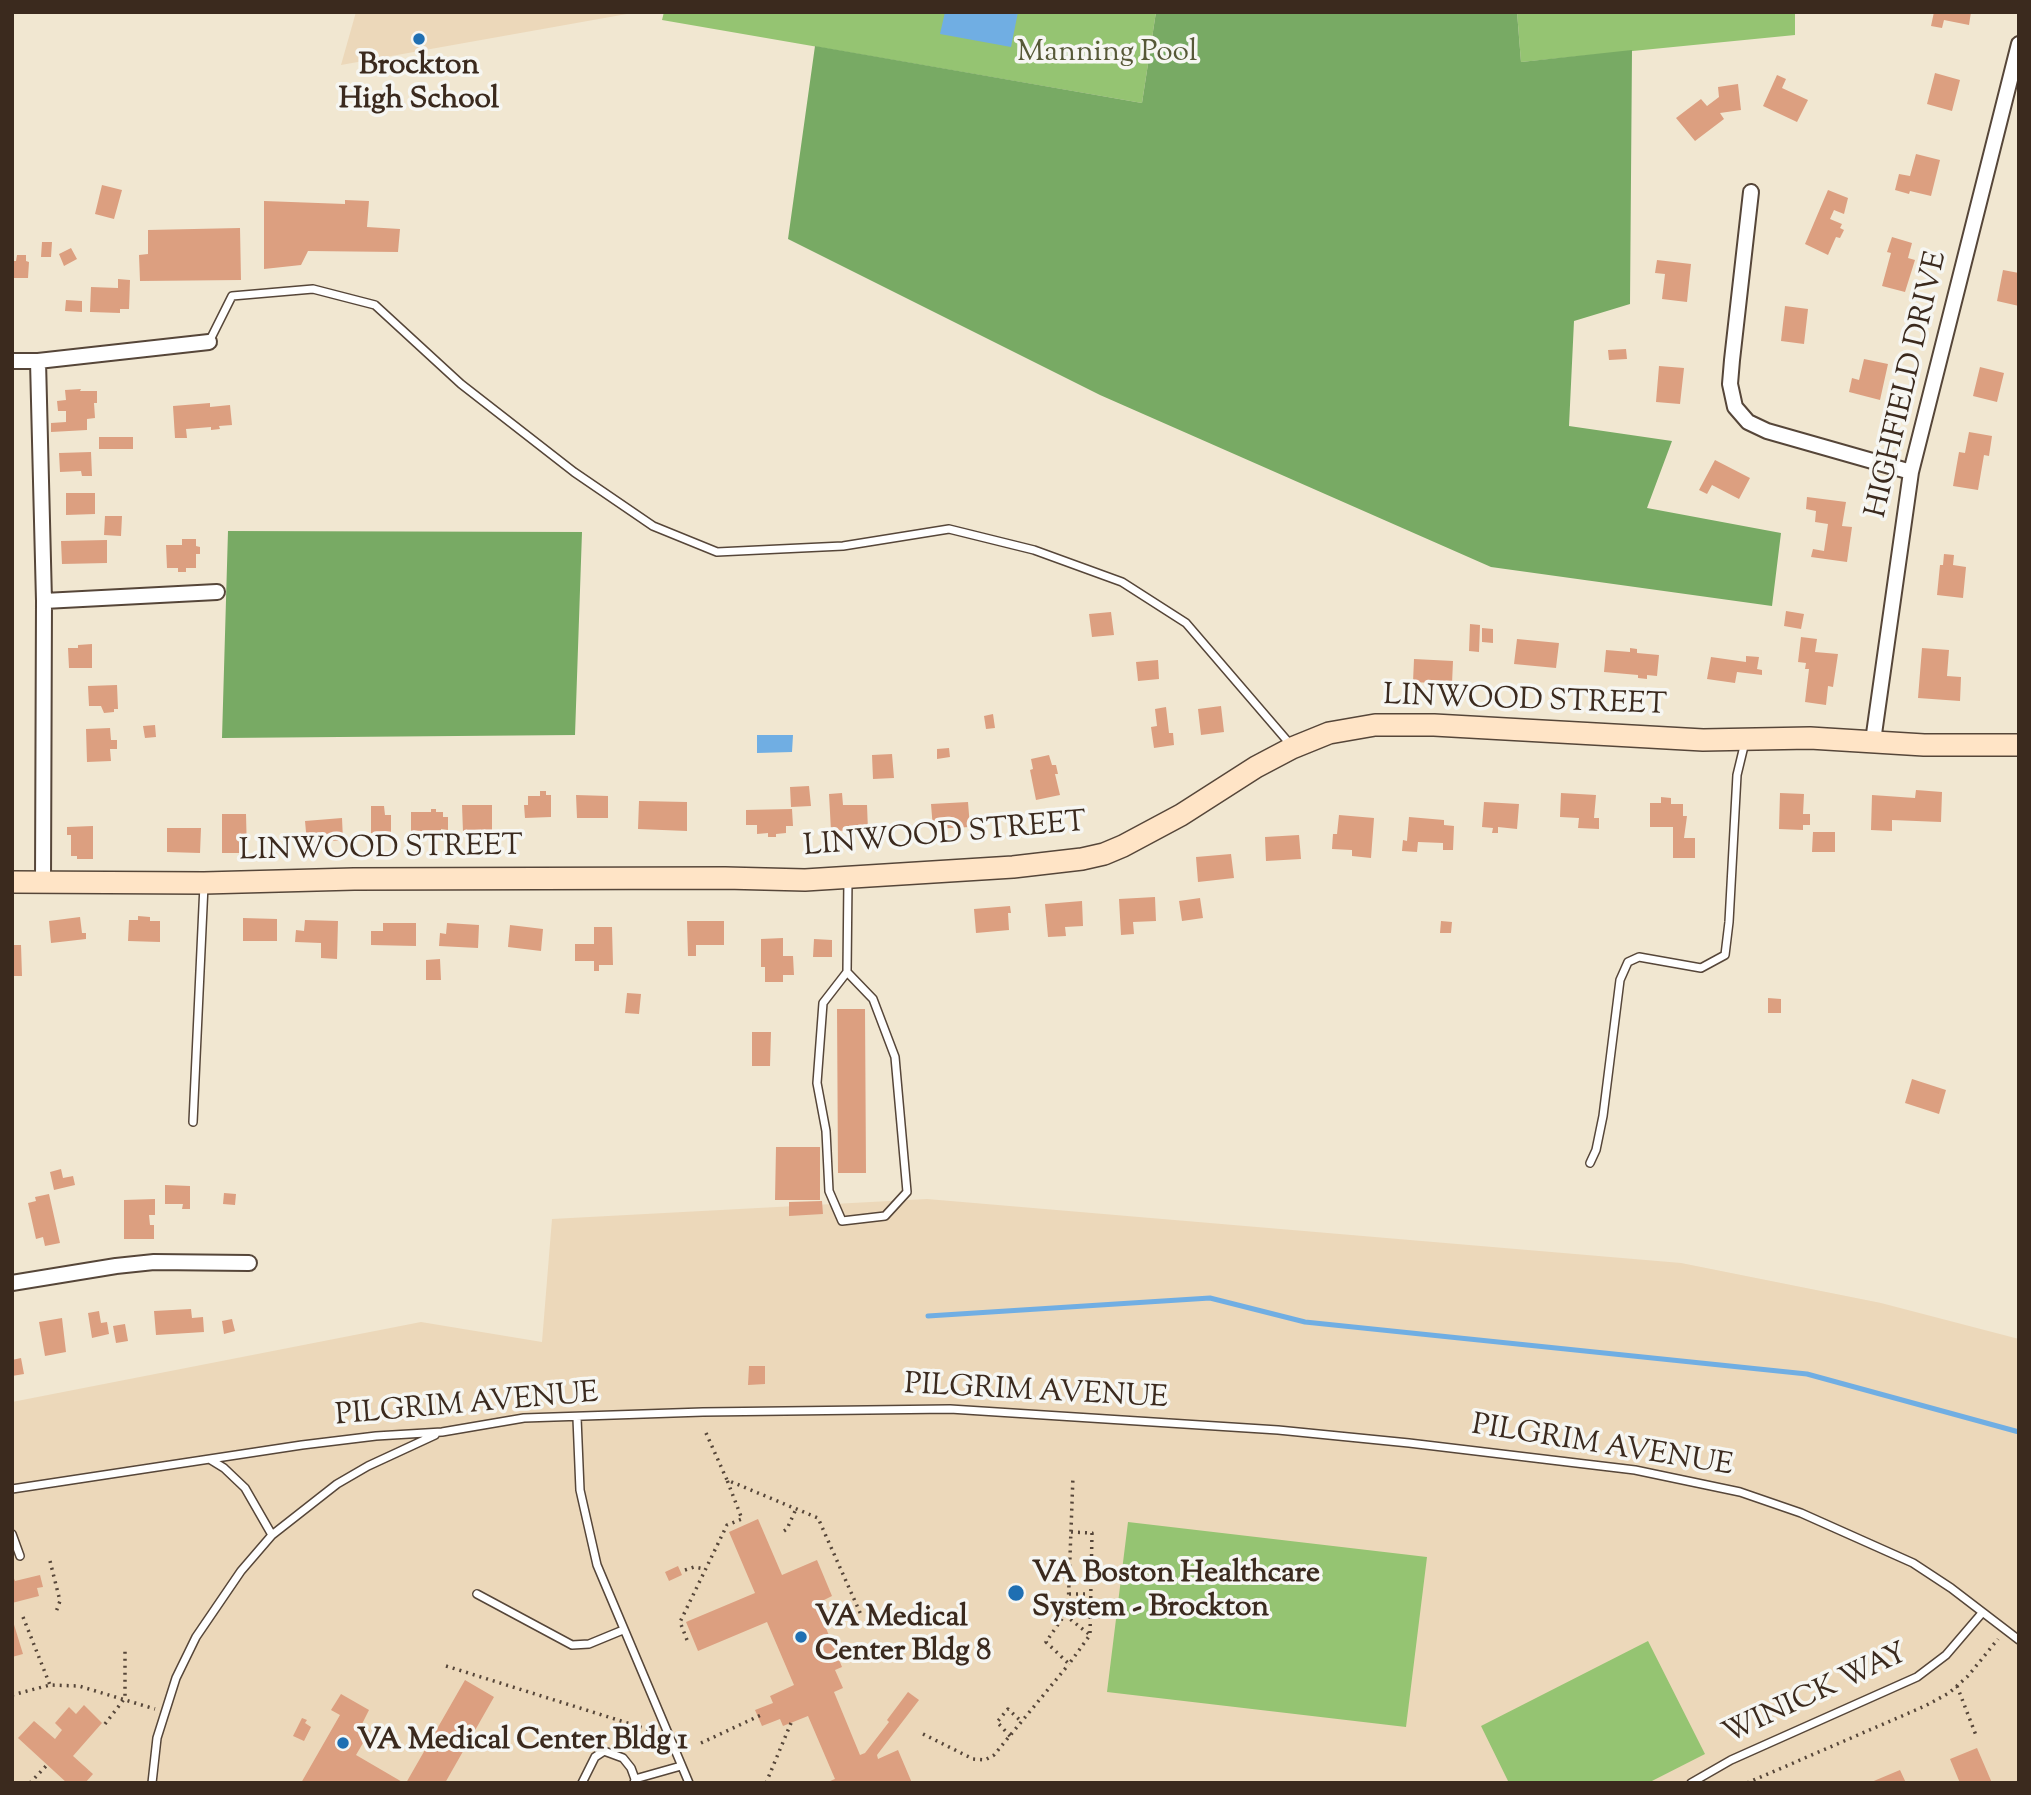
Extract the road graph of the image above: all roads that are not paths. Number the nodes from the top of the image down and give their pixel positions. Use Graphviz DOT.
graph roads {
  1 [pos="2019,44"];
  2 [pos="1751,192"];
  3 [pos="209,342"];
  4 [pos="12,361"];
  5 [pos="38,361"];
  6 [pos="1911,472"];
  7 [pos="216,592"];
  8 [pos="44,601"];
  9 [pos="1746,738"];
  10 [pos="1873,741"];
  11 [pos="2019,745"];
  12 [pos="1292,748"];
  13 [pos="848,879"];
  14 [pos="12,882"];
  15 [pos="43,882"];
  16 [pos="204,883"];
  17 [pos="847,972"];
  18 [pos="192,1122"];
  19 [pos="1590,1163"];
  20 [pos="249,1263"];
  21 [pos="12,1283"];
  22 [pos="577,1418"];
  23 [pos="442,1432"];
  24 [pos="211,1460"];
  25 [pos="12,1489"];
  26 [pos="12,1534"];
  27 [pos="272,1535"];
  28 [pos="20,1556"];
  29 [pos="477,1594"];
  30 [pos="1982,1613"];
  31 [pos="623,1630"];
  32 [pos="2019,1640"];
  33 [pos="681,1766"];
  34 [pos="635,1781"];
  35 [pos="152,1783"];
  36 [pos="582,1783"];
  37 [pos="689,1783"];
  38 [pos="1692,1783"];
  1 -- 6 [label="street, HIGHFIELD DRIVE"];
  2 -- 6 [label="street"];
  3 -- 5 [label="street"];
  3 -- 12 [label="lane"];
  4 -- 5 [label="street"];
  5 -- 8 [label="street"];
  6 -- 10 [label="street, HIGHFIELD DRIVE"];
  7 -- 8 [label="street"];
  8 -- 15 [label="street"];
  9 -- 10 [label="street, LINWOOD STREET"];
  9 -- 12 [label="street, LINWOOD STREET"];
  9 -- 19 [label="lane"];
  10 -- 11 [label="street, LINWOOD STREET"];
  12 -- 13 [label="street, LINWOOD STREET"];
  13 -- 16 [label="street, LINWOOD STREET"];
  13 -- 17 [label="lane"];
  14 -- 15 [label="street, LINWOOD STREET"];
  15 -- 16 [label="street, LINWOOD STREET"];
  16 -- 18 [label="lane"];
  17 -- 17 [label="lane"];
  20 -- 21 [label="street"];
  22 -- 23 [label="lane, PILGRIM AVENUE"];
  22 -- 30 [label="lane, PILGRIM AVENUE"];
  22 -- 31 [label="lane"];
  23 -- 24 [label="lane, PILGRIM AVENUE"];
  23 -- 27 [label="lane"];
  24 -- 25 [label="lane, PILGRIM AVENUE"];
  24 -- 27 [label="lane"];
  26 -- 28 [label="lane"];
  27 -- 35 [label="lane"];
  29 -- 31 [label="lane"];
  30 -- 32 [label="lane, PILGRIM AVENUE"];
  30 -- 38 [label="lane, WINICK WAY"];
  31 -- 33 [label="lane"];
  33 -- 34 [label="lane"];
  33 -- 37 [label="lane"];
  34 -- 36 [label="lane"];
}
